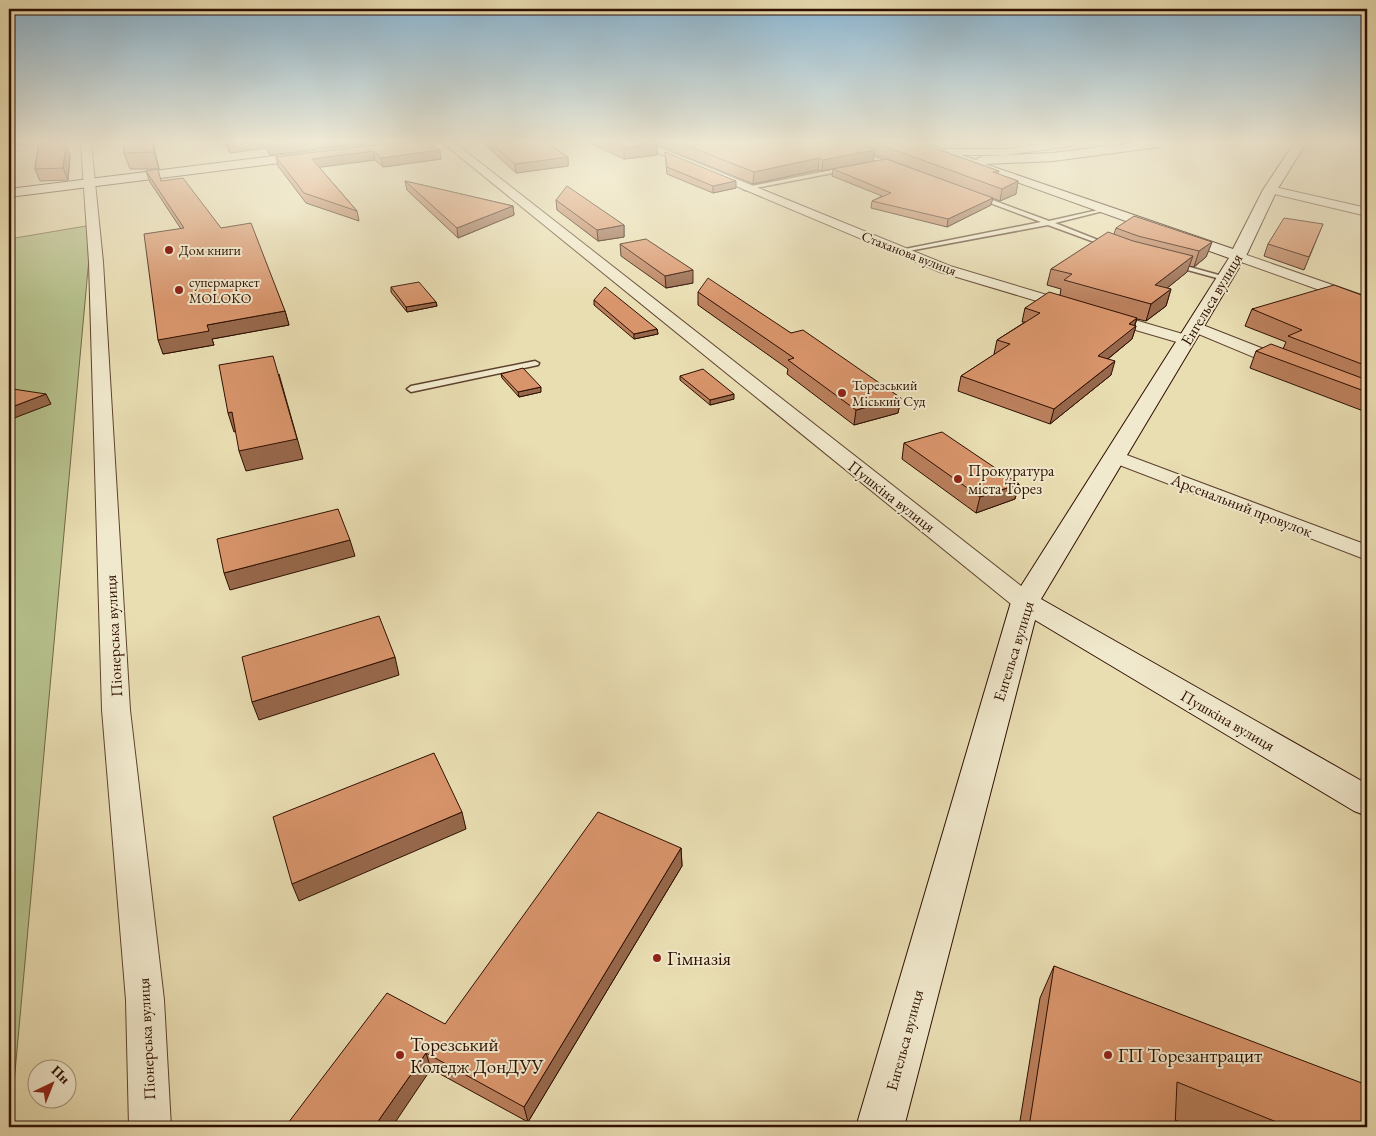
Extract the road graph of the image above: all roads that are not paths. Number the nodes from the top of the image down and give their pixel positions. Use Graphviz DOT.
graph roads {
  1 [pos="90,196"];
  2 [pos="515,196"];
  3 [pos="764,196"];
  4 [pos="976,196"];
  5 [pos="1068,196"];
  6 [pos="1267,196"];
  7 [pos="1297,196"];
  8 [pos="1105,209"];
  9 [pos="1367,212"];
  10 [pos="1048,223"];
  11 [pos="1122,250"];
  12 [pos="898,251"];
  13 [pos="1238,256"];
  14 [pos="1168,263"];
  15 [pos="1224,278"];
  16 [pos="1367,302"];
  17 [pos="1191,334"];
  18 [pos="532,361"];
  19 [pos="1305,371"];
  20 [pos="409,386"];
  21 [pos="1116,457"];
  22 [pos="1367,554"];
  23 [pos="1025,602"];
  24 [pos="1367,802"];
  25 [pos="150,1127"];
  26 [pos="880,1127"];
  1 -- 25 [label="street, Піонерська вулиця"];
  2 -- 23 [label="street, Пушкіна вулиця"];
  3 -- 12 [label="street, Стаханова вулиця"];
  4 -- 10 [label="lane"];
  5 -- 8 [label="street"];
  6 -- 13 [label="street, Енгельса вулиця"];
  7 -- 9 [label="street"];
  8 -- 10 [label="lane"];
  8 -- 13 [label="street"];
  10 -- 11 [label="lane"];
  10 -- 12 [label="lane"];
  12 -- 17 [label="street, Стаханова вулиця"];
  13 -- 15 [label="street, Енгельса вулиця"];
  13 -- 16 [label="street"];
  14 -- 15 [label="lane"];
  15 -- 17 [label="street, Енгельса вулиця"];
  17 -- 19 [label="street, Стаханова вулиця"];
  17 -- 21 [label="street, Енгельса вулиця"];
  18 -- 20 [label="lane"];
  21 -- 22 [label="street, Арсенальний провулок"];
  21 -- 23 [label="street, Енгельса вулиця"];
  23 -- 24 [label="street, Пушкіна вулиця"];
  23 -- 26 [label="street, Енгельса вулиця"];
}
